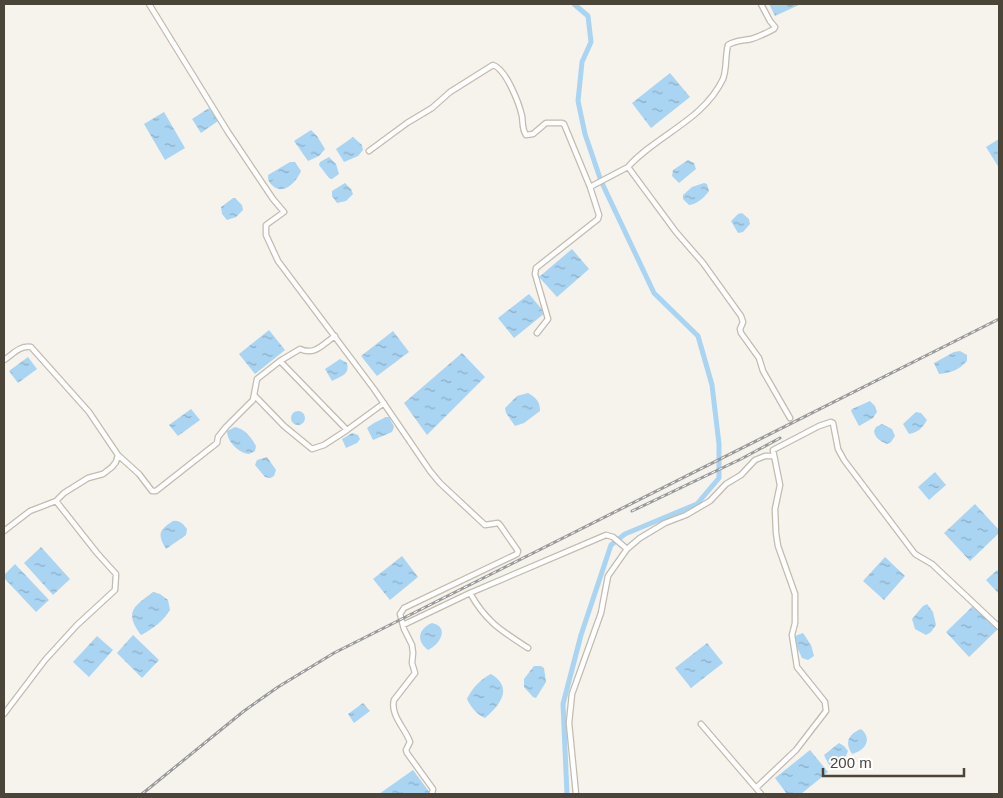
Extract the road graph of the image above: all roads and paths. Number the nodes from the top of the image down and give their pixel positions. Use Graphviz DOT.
graph roads {
  1 [pos="149,4"];
  2 [pos="761,4"];
  3 [pos="369,151"];
  4 [pos="628,167"];
  5 [pos="591,187"];
  6 [pos="538,333"];
  7 [pos="335,336"];
  8 [pos="4,360"];
  9 [pos="280,361"];
  10 [pos="254,396"];
  11 [pos="384,403"];
  12 [pos="790,418"];
  13 [pos="348,430"];
  14 [pos="118,455"];
  15 [pos="774,456"];
  16 [pos="56,501"];
  17 [pos="4,531"];
  18 [pos="627,549"];
  19 [pos="470,593"];
  20 [pos="403,625"];
  21 [pos="999,627"];
  22 [pos="528,648"];
  23 [pos="4,714"];
  24 [pos="701,724"];
  25 [pos="756,788"];
  26 [pos="432,794"];
  27 [pos="576,794"];
  28 [pos="761,794"];
  1 -- 7 [label="street"];
  2 -- 4 [label="street"];
  3 -- 5 [label="street"];
  4 -- 5 [label="street"];
  4 -- 12 [label="street"];
  5 -- 6 [label="street"];
  7 -- 9 [label="street"];
  7 -- 11 [label="street"];
  8 -- 14 [label="street"];
  9 -- 10 [label="street"];
  9 -- 13 [label="street"];
  10 -- 13 [label="street"];
  10 -- 14 [label="street"];
  11 -- 13 [label="street"];
  11 -- 20 [label="street"];
  14 -- 16 [label="street"];
  15 -- 18 [label="street"];
  15 -- 21 [label="street"];
  15 -- 25 [label="street"];
  16 -- 17 [label="street"];
  16 -- 23 [label="street"];
  18 -- 19 [label="street"];
  18 -- 27 [label="street"];
  19 -- 20 [label="street"];
  19 -- 22 [label="street"];
  20 -- 26 [label="street"];
  24 -- 25 [label="street"];
  25 -- 28 [label="street"];
}
